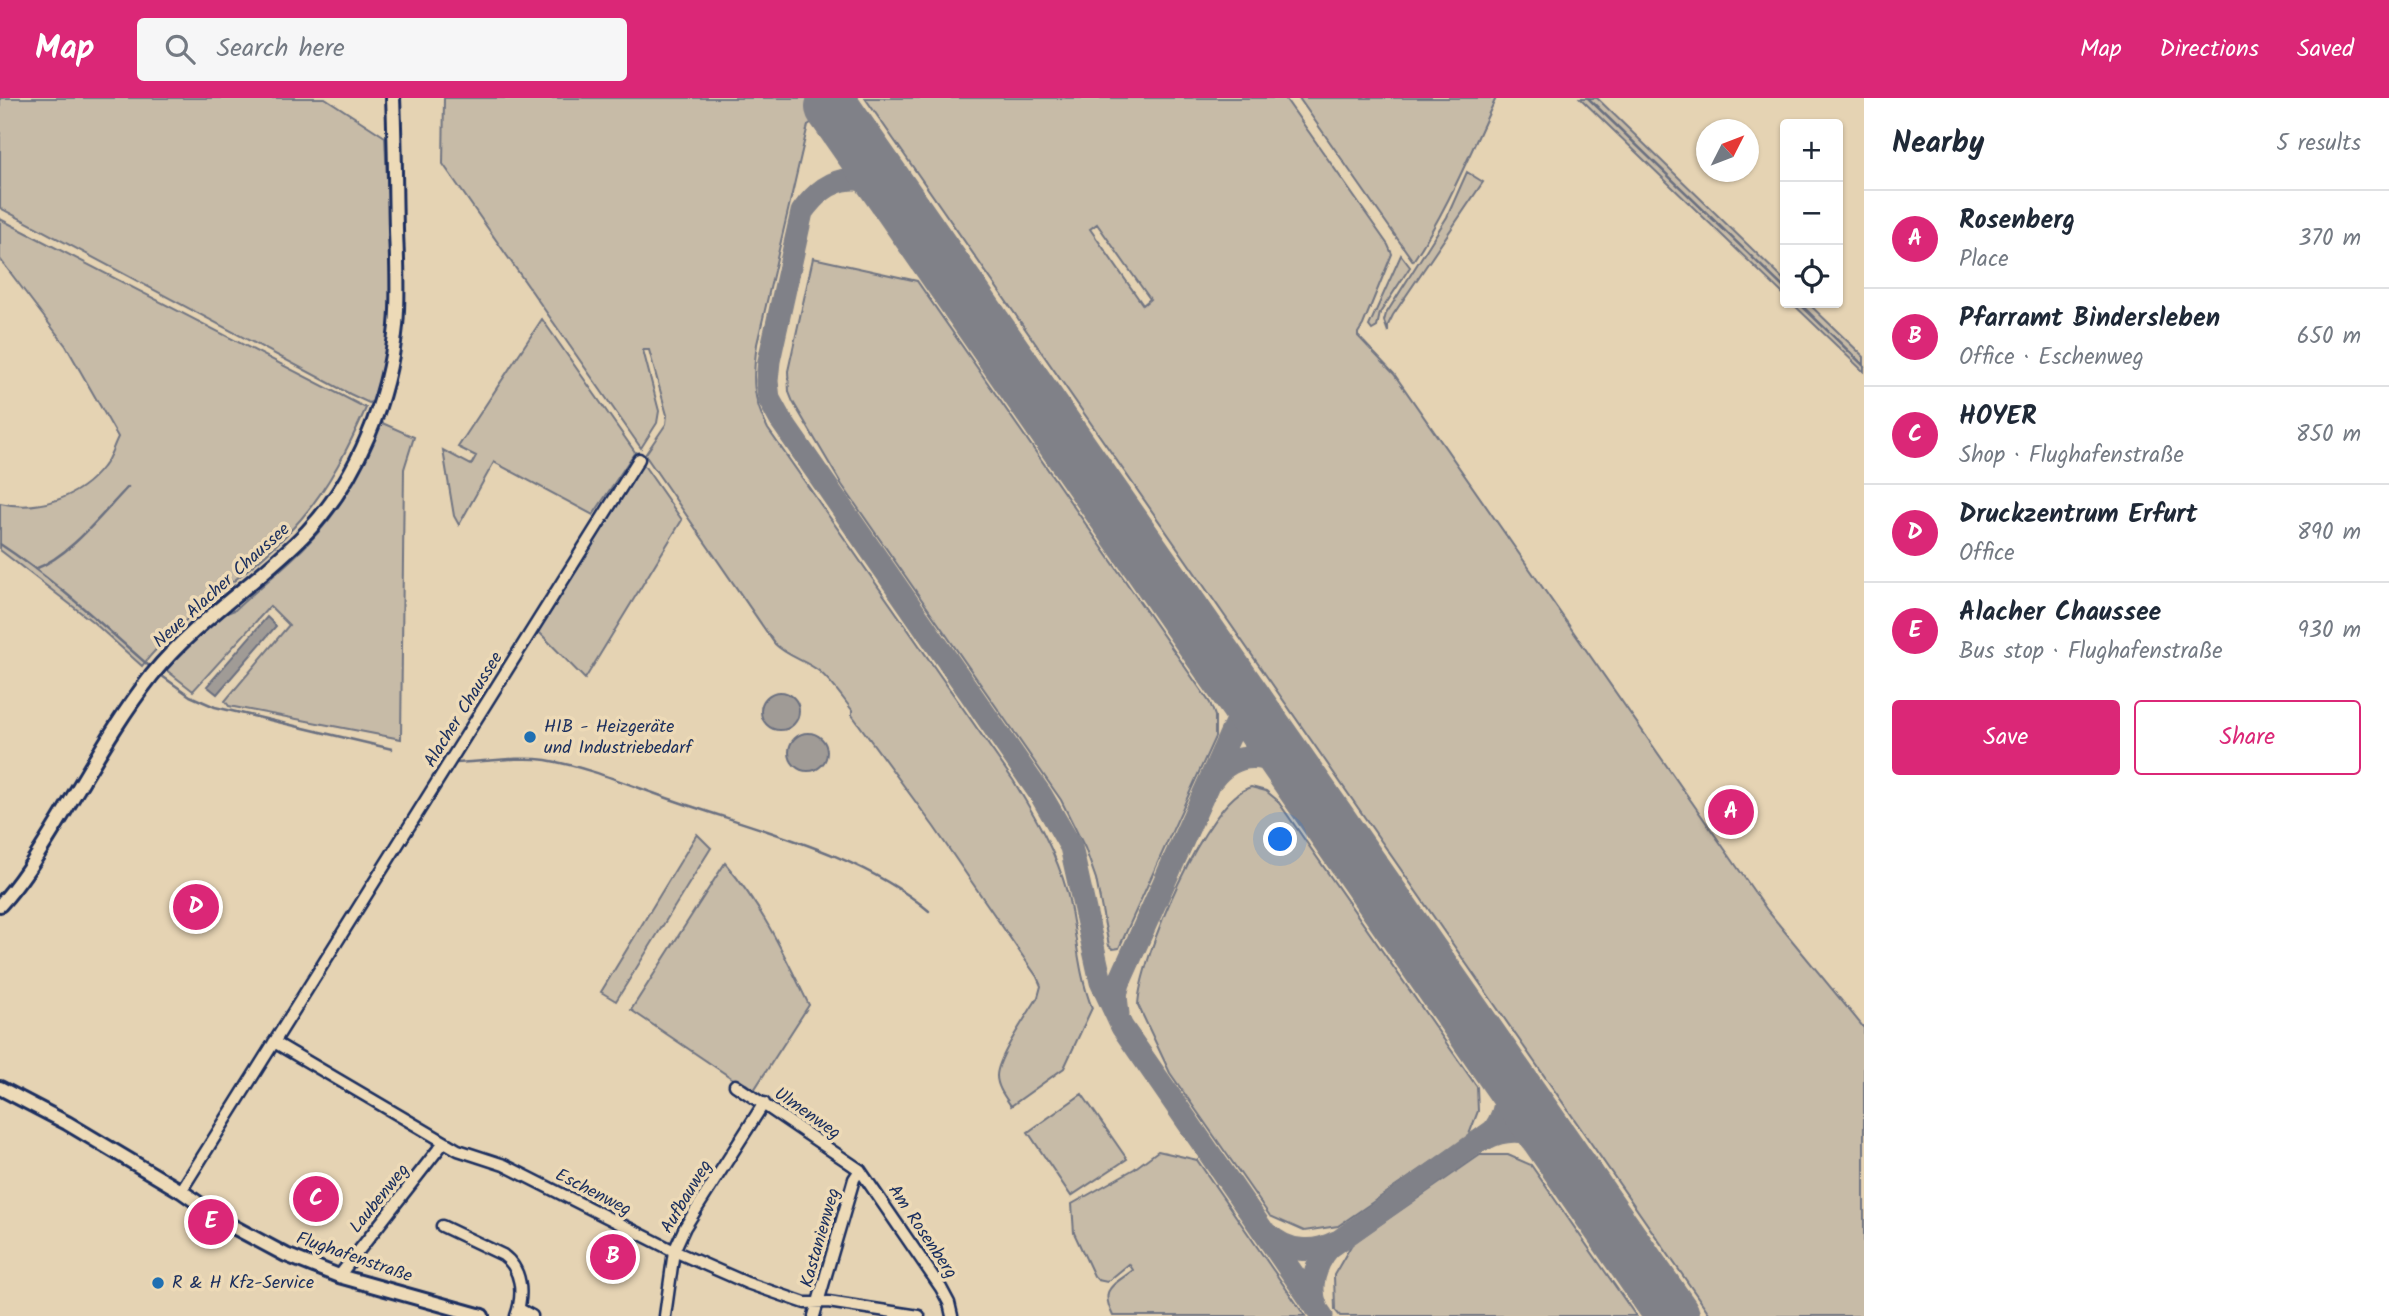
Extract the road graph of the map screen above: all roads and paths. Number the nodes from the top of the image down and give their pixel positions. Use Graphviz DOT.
graph roads {
  1 [pos="393,98"];
  2 [pos="639,459"];
  3 [pos="0,905"];
  4 [pos="274,1042"];
  5 [pos="736,1085"];
  6 [pos="0,1088"];
  7 [pos="764,1103"];
  8 [pos="444,1142"];
  9 [pos="860,1170"];
  10 [pos="181,1191"];
  11 [pos="442,1226"];
  12 [pos="674,1251"];
  13 [pos="339,1276"];
  14 [pos="818,1304"];
  15 [pos="517,1313"];
  16 [pos="482,1316"];
  17 [pos="532,1316"];
  18 [pos="665,1316"];
  19 [pos="814,1316"];
  20 [pos="919,1316"];
  21 [pos="951,1316"];
  1 -- 3 [label="street, Neue Alacher Chaussee"];
  2 -- 4 [label="street, Alacher Chaussee"];
  4 -- 8 [label="street, Eschenweg"];
  4 -- 10 [label="street, Alacher Chaussee"];
  5 -- 7 [label="street, Ulmenweg"];
  6 -- 10 [label="street, Flughafenstraße"];
  7 -- 9 [label="street, Ulmenweg"];
  7 -- 12 [label="street, Aufbauweg"];
  8 -- 12 [label="street, Eschenweg"];
  8 -- 13 [label="street, Laubenweg"];
  9 -- 14 [label="street, Kastanienweg"];
  9 -- 21 [label="street, Am Rosenberg"];
  10 -- 13 [label="street, Flughafenstraße"];
  11 -- 15 [label="street"];
  12 -- 14 [label="street, Eschenweg"];
  12 -- 18 [label="street, Aufbauweg"];
  13 -- 16 [label="street, Flughafenstraße"];
  14 -- 19 [label="street, Kastanienweg"];
  14 -- 20 [label="street, Eschenweg"];
  15 -- 17 [label="street"];
}
